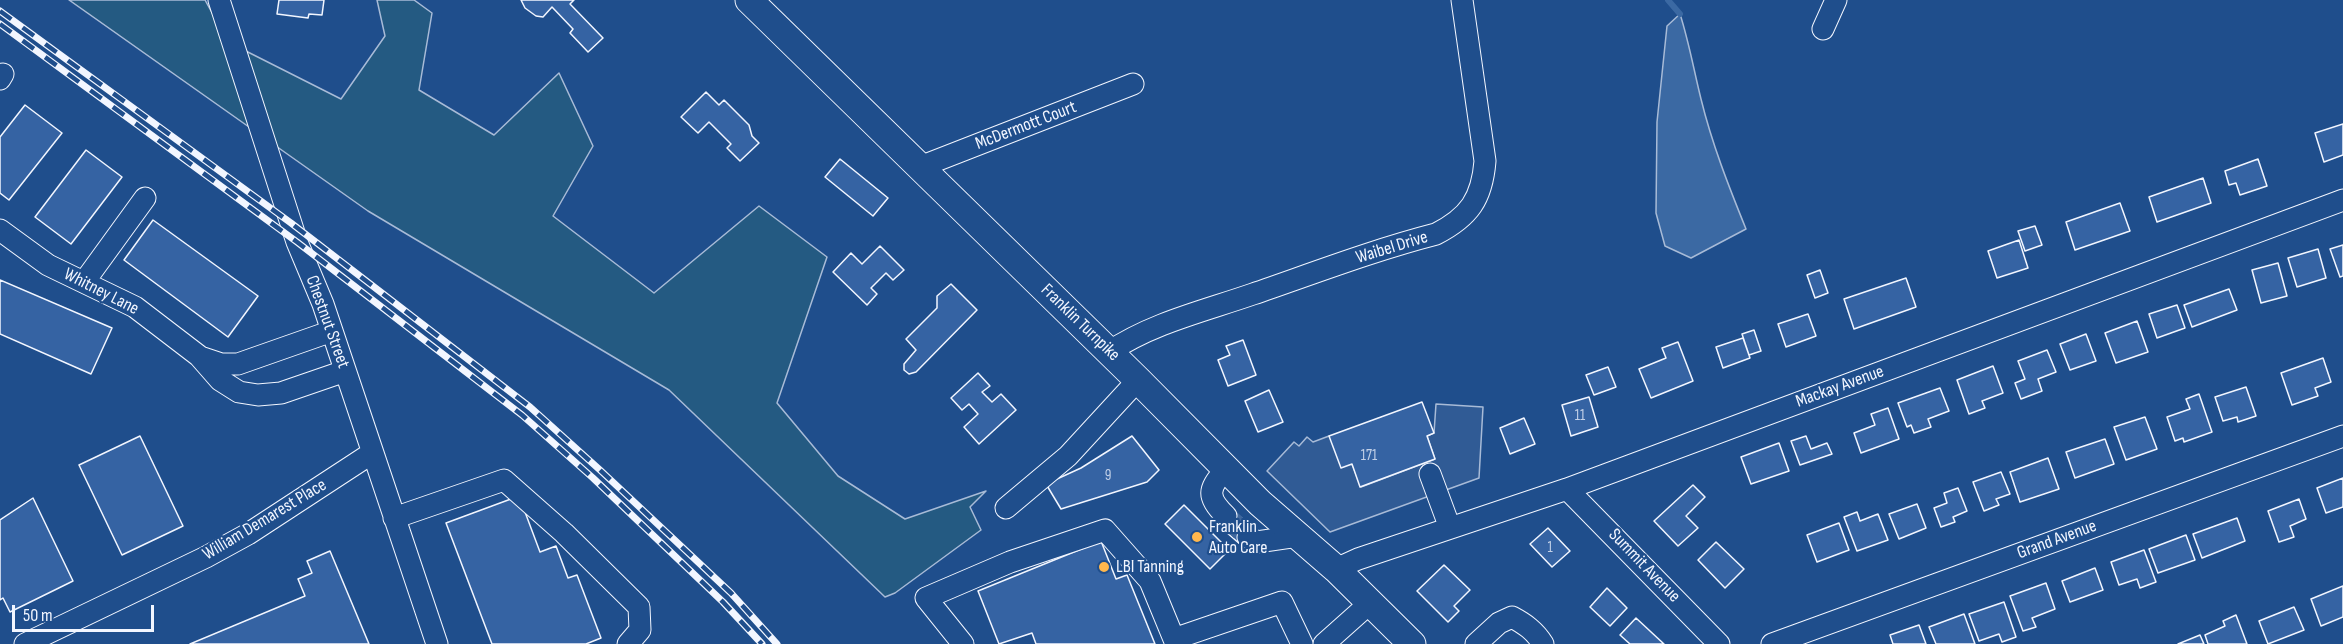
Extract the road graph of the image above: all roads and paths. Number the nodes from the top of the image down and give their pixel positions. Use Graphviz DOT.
graph roads {
  1 [pos="219,0"];
  2 [pos="749,0"];
  3 [pos="1462,0"];
  4 [pos="1836,0"];
  5 [pos="1824,29"];
  6 [pos="1133,84"];
  7 [pos="920,167"];
  8 [pos="145,198"];
  9 [pos="2343,200"];
  10 [pos="0,230"];
  11 [pos="84,282"];
  12 [pos="332,331"];
  13 [pos="1109,352"];
  14 [pos="199,356"];
  15 [pos="345,371"];
  16 [pos="1138,380"];
  17 [pos="2343,436"];
  18 [pos="372,453"];
  19 [pos="1226,470"];
  20 [pos="1430,474"];
  21 [pos="1567,489"];
  22 [pos="1006,508"];
  23 [pos="1226,516"];
  24 [pos="394,518"];
  25 [pos="1450,528"];
  26 [pos="1298,536"];
  27 [pos="1248,537"];
  28 [pos="1336,568"];
  29 [pos="1370,603"];
  30 [pos="1175,642"];
  31 [pos="25,644"];
  32 [pos="437,644"];
  33 [pos="627,644"];
  34 [pos="963,644"];
  35 [pos="1302,644"];
  36 [pos="1324,644"];
  37 [pos="1412,644"];
  38 [pos="1476,644"];
  39 [pos="1543,644"];
  40 [pos="1719,644"];
  41 [pos="1772,644"];
  1 -- 12 [label="street, Chestnut Street"];
  2 -- 7 [label="main road, Franklin Turnpike"];
  3 -- 13 [label="street, Waibel Drive"];
  4 -- 5 [label="street"];
  6 -- 7 [label="street, McDermott Court"];
  7 -- 13 [label="main road, Franklin Turnpike"];
  8 -- 11 [label="street"];
  9 -- 21 [label="street, Mackay Avenue"];
  10 -- 11 [label="street, Whitney Lane"];
  11 -- 14 [label="street, Whitney Lane"];
  12 -- 14 [label="street, Whitney Lane"];
  12 -- 15 [label="street, Chestnut Street"];
  13 -- 16 [label="main road, Franklin Turnpike"];
  14 -- 15 [label="street, Whitney Lane"];
  15 -- 18 [label="street, Chestnut Street"];
  16 -- 19 [label="main road, Franklin Turnpike"];
  16 -- 22 [label="street"];
  17 -- 41 [label="street, Grand Avenue"];
  18 -- 24 [label="street, Chestnut Street"];
  18 -- 31 [label="street, William Demarest Place"];
  19 -- 23 [label="street"];
  19 -- 26 [label="main road, Franklin Turnpike"];
  20 -- 25 [label="street"];
  21 -- 25 [label="street, Mackay Avenue"];
  21 -- 40 [label="street, Summit Avenue"];
  24 -- 32 [label="street, Chestnut Street"];
  24 -- 33 [label="street"];
  25 -- 28 [label="street, Mackay Avenue"];
  26 -- 27 [label="street"];
  26 -- 28 [label="main road, Franklin Turnpike"];
  28 -- 29 [label="main road, Franklin Turnpike"];
  29 -- 36 [label="street"];
  29 -- 37 [label="main road, Franklin Turnpike"];
  30 -- 34 [label="street"];
  30 -- 35 [label="street"];
  38 -- 39 [label="street"];
}
